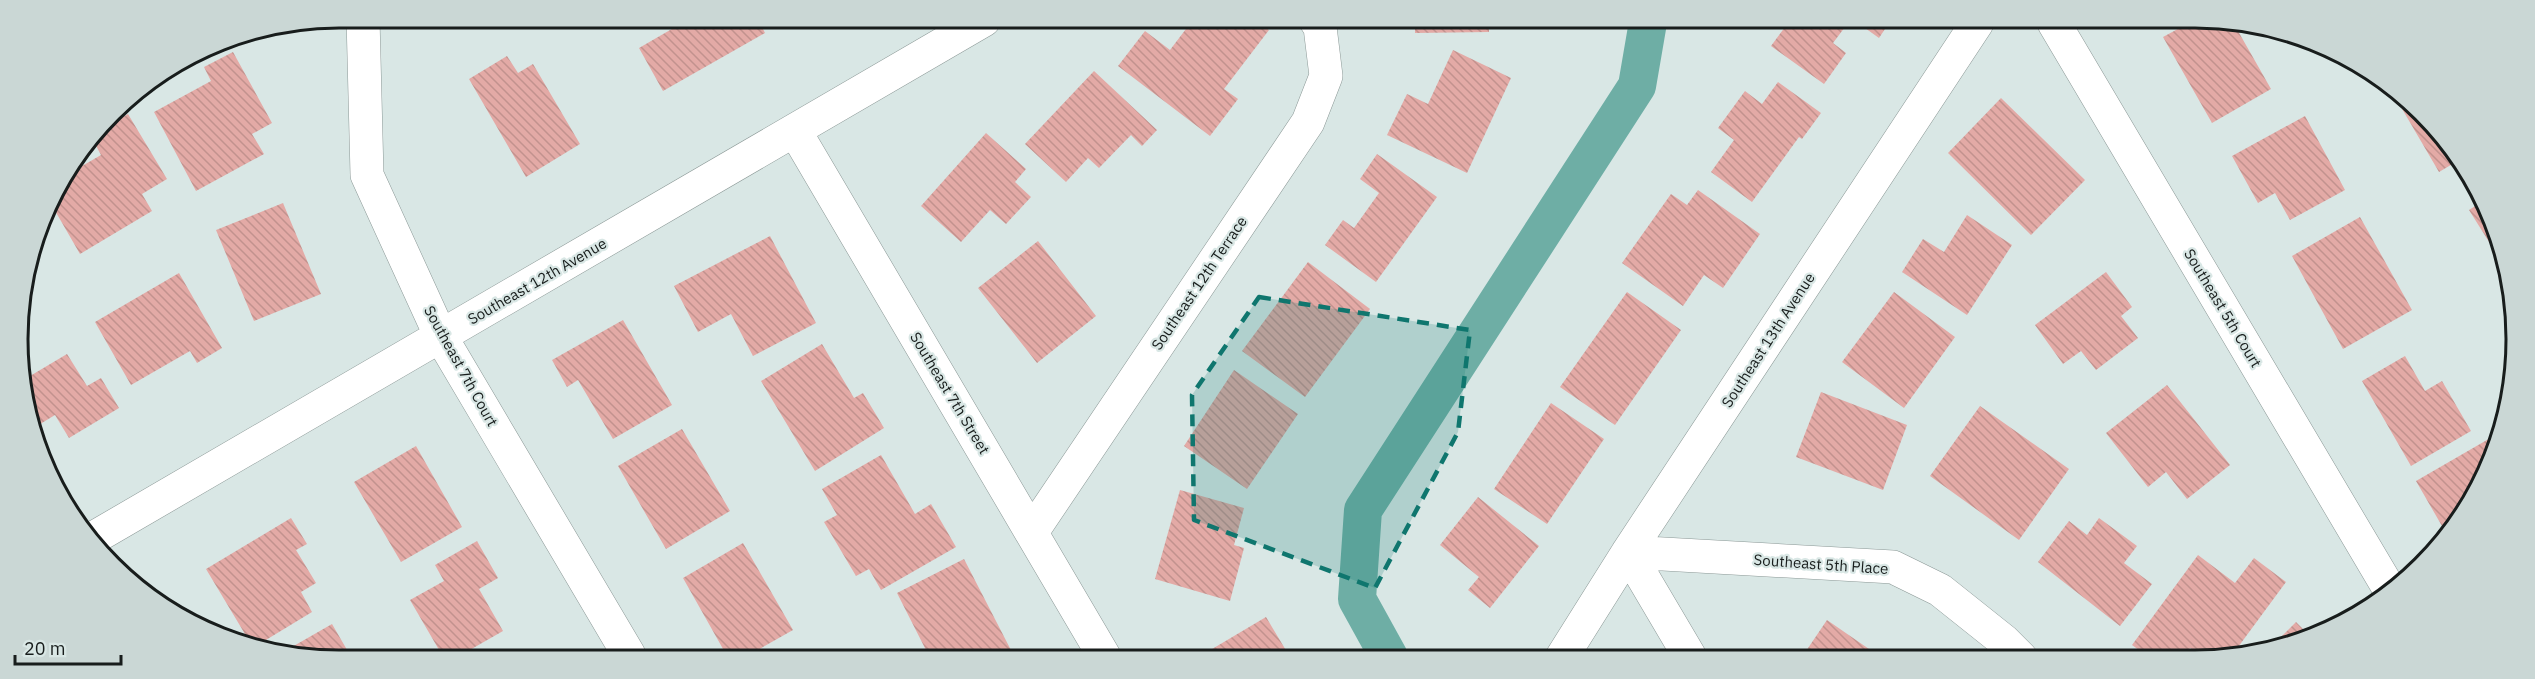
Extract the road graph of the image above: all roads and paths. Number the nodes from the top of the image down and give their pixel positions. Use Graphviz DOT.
graph roads {
  1 [pos="363,28"];
  2 [pos="970,28"];
  3 [pos="1320,28"];
  4 [pos="1974,28"];
  5 [pos="2057,28"];
  6 [pos="795,130"];
  7 [pos="441,337"];
  8 [pos="1032,532"];
  9 [pos="98,535"];
  10 [pos="1628,552"];
  11 [pos="2387,585"];
  12 [pos="625,650"];
  13 [pos="1101,650"];
  14 [pos="1566,650"];
  15 [pos="1686,650"];
  16 [pos="2013,650"];
  1 -- 7 [label="street, Southeast 7th Court"];
  2 -- 6 [label="street, Southeast 12th Avenue"];
  3 -- 8 [label="street, Southeast 12th Terrace"];
  4 -- 10 [label="street, Southeast 13th Avenue"];
  5 -- 11 [label="street, Southeast 5th Court"];
  6 -- 7 [label="street, Southeast 12th Avenue"];
  6 -- 8 [label="street, Southeast 7th Street"];
  7 -- 9 [label="street, Southeast 12th Avenue"];
  7 -- 12 [label="street, Southeast 7th Court"];
  8 -- 13 [label="street, Southeast 7th Street"];
  10 -- 14 [label="street, Southeast 13th Avenue"];
  10 -- 15 [label="street"];
  10 -- 16 [label="street, Southeast 5th Place"];
}
